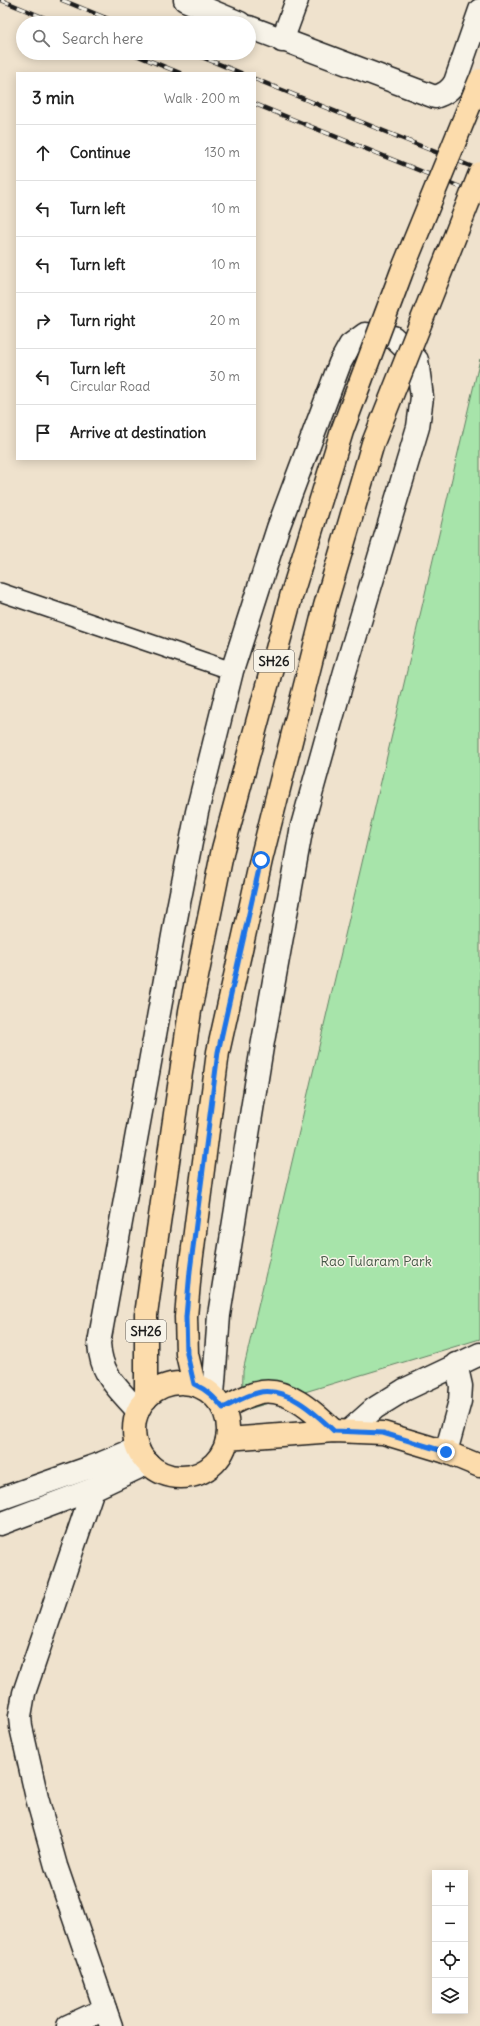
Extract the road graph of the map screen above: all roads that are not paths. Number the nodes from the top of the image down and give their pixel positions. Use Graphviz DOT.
graph roads {
  1 [pos="185,0"];
  2 [pos="297,0"];
  3 [pos="480,10"];
  4 [pos="223,16"];
  5 [pos="256,30"];
  6 [pos="282,41"];
  7 [pos="480,80"];
  8 [pos="480,173"];
  9 [pos="0,592"];
  10 [pos="232,671"];
  11 [pos="480,1354"];
  12 [pos="456,1364"];
  13 [pos="194,1384"];
  14 [pos="218,1401"];
  15 [pos="142,1405"];
  16 [pos="341,1431"];
  17 [pos="227,1440"];
  18 [pos="446,1452"];
  19 [pos="143,1456"];
  20 [pos="480,1466"];
  21 [pos="94,1489"];
  22 [pos="0,1499"];
  23 [pos="0,1524"];
  24 [pos="108,2018"];
  25 [pos="68,2026"];
  1 -- 4 [label="street"];
  2 -- 6 [label="street"];
  3 -- 6 [label="street"];
  5 -- 6 [label="street"];
  7 -- 15 [label="main road, SH26, bridge"];
  8 -- 13 [label="main road, SH26, bridge"];
  9 -- 10 [label="lane"];
  10 -- 14 [label="street"];
  10 -- 15 [label="street"];
  11 -- 12 [label="street"];
  12 -- 16 [label="street"];
  12 -- 18 [label="street"];
  13 -- 14 [label="main road"];
  13 -- 15 [label="main road"];
  14 -- 16 [label="main road"];
  14 -- 17 [label="main road"];
  15 -- 19 [label="main road, SH26"];
  16 -- 17 [label="main road"];
  16 -- 18 [label="main road"];
  17 -- 19 [label="main road"];
  18 -- 20 [label="main road"];
  19 -- 21 [label="street"];
  19 -- 22 [label="street"];
  21 -- 23 [label="street"];
  21 -- 24 [label="street"];
  24 -- 25 [label="street"];
}
